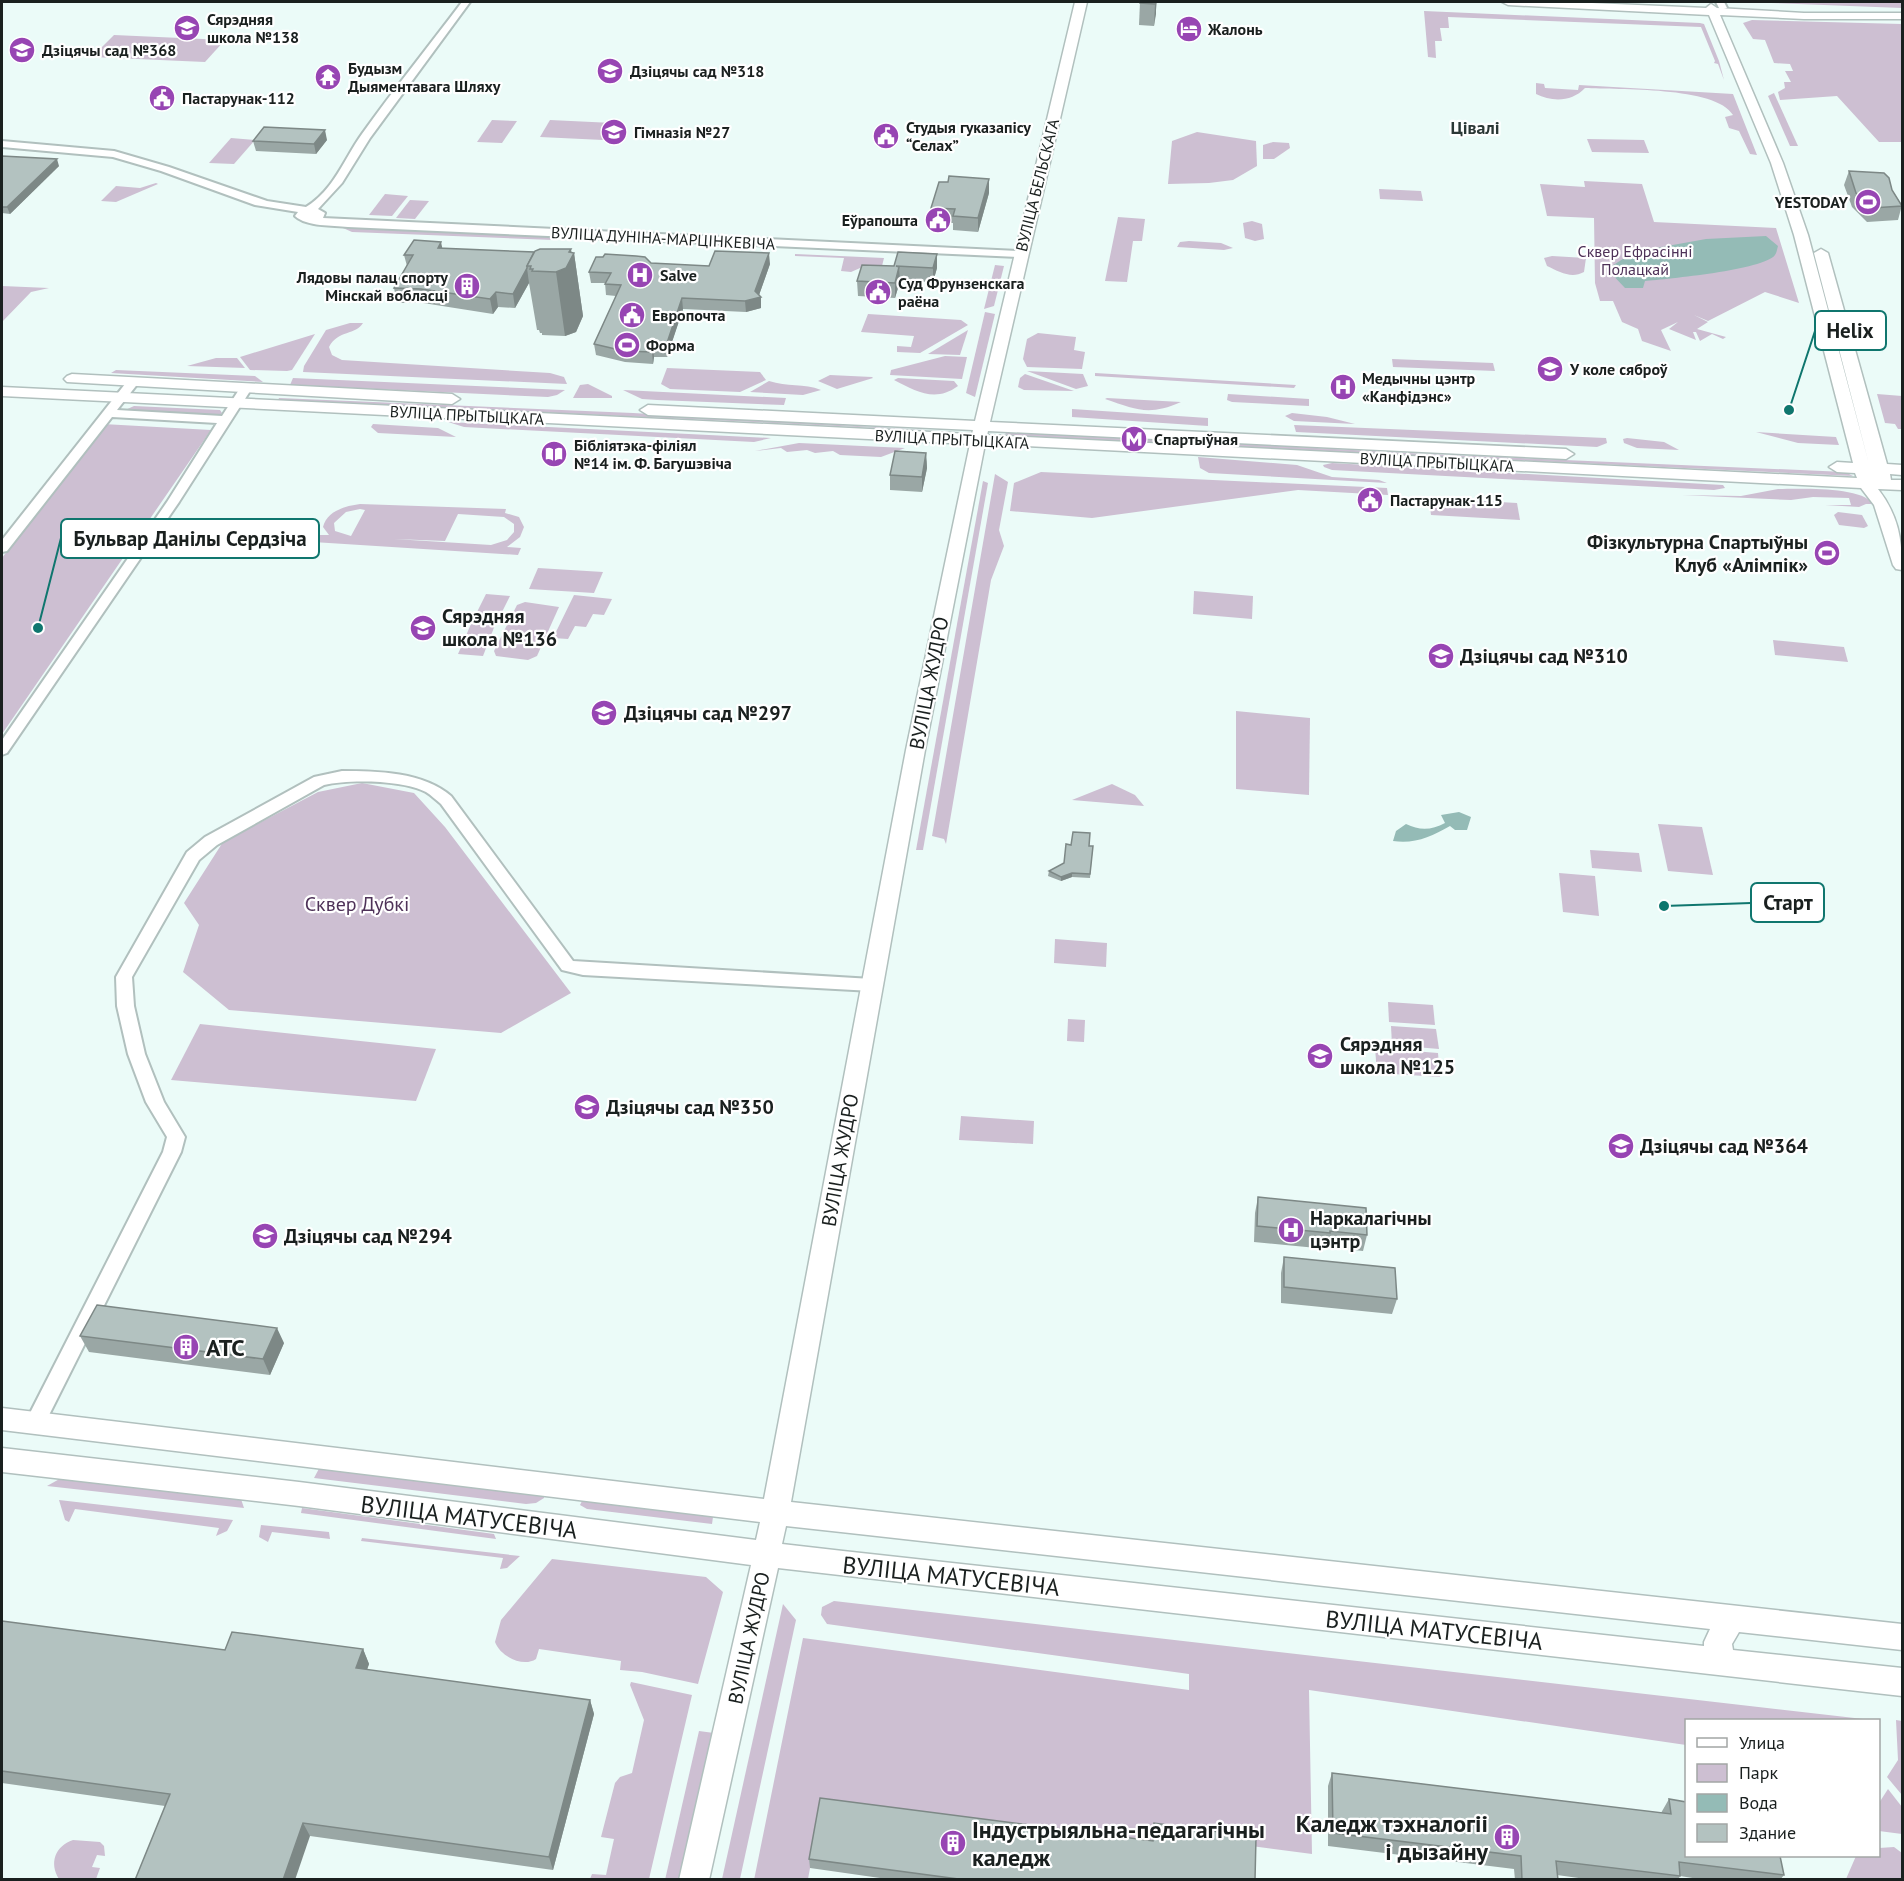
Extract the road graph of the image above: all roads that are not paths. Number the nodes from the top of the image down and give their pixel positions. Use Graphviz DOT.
graph roads {
  1 [pos="466,2"];
  2 [pos="1081,2"];
  3 [pos="1508,2"];
  4 [pos="1717,7"];
  5 [pos="1902,16"];
  6 [pos="2,144"];
  7 [pos="328,194"];
  8 [pos="320,213"];
  9 [pos="1809,214"];
  10 [pos="304,216"];
  11 [pos="348,224"];
  12 [pos="1817,240"];
  13 [pos="1020,254"];
  14 [pos="2,376"];
  15 [pos="133,382"];
  16 [pos="246,388"];
  17 [pos="2,391"];
  18 [pos="121,397"];
  19 [pos="235,403"];
  20 [pos="109,413"];
  21 [pos="225,420"];
  22 [pos="980,432"];
  23 [pos="1902,470"];
  24 [pos="1863,475"];
  25 [pos="1882,476"];
  26 [pos="1902,485"];
  27 [pos="1882,505"];
  28 [pos="2,548"];
  29 [pos="1902,565"];
  30 [pos="2,750"];
  31 [pos="872,985"];
  32 [pos="2,1419"];
  33 [pos="34,1423"];
  34 [pos="2,1460"];
  35 [pos="776,1512"];
  36 [pos="767,1554"];
  37 [pos="1732,1618"];
  38 [pos="1902,1637"];
  39 [pos="1721,1662"];
  40 [pos="1902,1682"];
  41 [pos="694,1880"];
  1 -- 7 [label="street"];
  2 -- 13 [label="main road, ВУЛІЦА БЕЛЬСКАГА"];
  3 -- 4 [label="main road"];
  4 -- 5 [label="main road"];
  4 -- 9 [label="main road"];
  4 -- 24 [label="main road"];
  6 -- 10 [label="street, ВУЛІЦА ДУНІНА-МАРЦІНКЕВІЧА"];
  7 -- 8 [label="street"];
  7 -- 10 [label="street"];
  8 -- 10 [label="street"];
  8 -- 11 [label="street"];
  10 -- 11 [label="street, ВУЛІЦА ДУНІНА-МАРЦІНКЕВІЧА"];
  11 -- 13 [label="street, ВУЛІЦА ДУНІНА-МАРЦІНКЕВІЧА"];
  12 -- 25 [label="main road"];
  13 -- 22 [label="main road, ВУЛІЦА БЕЛЬСКАГА"];
  14 -- 15 [label="main road, ВУЛІЦА ПРЫТЫЦКАГА"];
  15 -- 16 [label="main road, ВУЛІЦА ПРЫТЫЦКАГА"];
  15 -- 18 [label="street"];
  16 -- 19 [label="street"];
  16 -- 22 [label="main road, ВУЛІЦА ПРЫТЫЦКАГА"];
  17 -- 18 [label="main road, ВУЛІЦА ПРЫТЫЦКАГА"];
  18 -- 19 [label="main road, ВУЛІЦА ПРЫТЫЦКАГА"];
  18 -- 20 [label="street"];
  19 -- 21 [label="street"];
  19 -- 22 [label="main road, ВУЛІЦА ПРЫТЫЦКАГА"];
  20 -- 21 [label="street"];
  20 -- 28 [label="street"];
  21 -- 30 [label="street"];
  22 -- 24 [label="main road, ВУЛІЦА ПРЫТЫЦКАГА"];
  22 -- 31 [label="main road, ВУЛІЦА ЖУДРО"];
  23 -- 25 [label="main road, ВУЛІЦА ПРЫТЫЦКАГА"];
  24 -- 25 [label="main road, ВУЛІЦА ПРЫТЫЦКАГА"];
  24 -- 27 [label="main road"];
  25 -- 26 [label="main road, ВУЛІЦА ПРЫТЫЦКАГА"];
  25 -- 27 [label="main road"];
  27 -- 29 [label="main road"];
  31 -- 33 [label="street"];
  31 -- 35 [label="main road, ВУЛІЦА ЖУДРО"];
  32 -- 33 [label="main road, ВУЛІЦА МАТУСЕВІЧА"];
  33 -- 35 [label="main road, ВУЛІЦА МАТУСЕВІЧА"];
  34 -- 36 [label="main road, ВУЛІЦА МАТУСЕВІЧА"];
  35 -- 36 [label="main road, ВУЛІЦА ЖУДРО"];
  35 -- 37 [label="main road, ВУЛІЦА МАТУСЕВІЧА"];
  36 -- 39 [label="main road, ВУЛІЦА МАТУСЕВІЧА"];
  36 -- 41 [label="main road, ВУЛІЦА ЖУДРО"];
  37 -- 38 [label="main road, ВУЛІЦА МАТУСЕВІЧА"];
  37 -- 39 [label="main road"];
  39 -- 40 [label="main road, ВУЛІЦА МАТУСЕВІЧА"];
}
